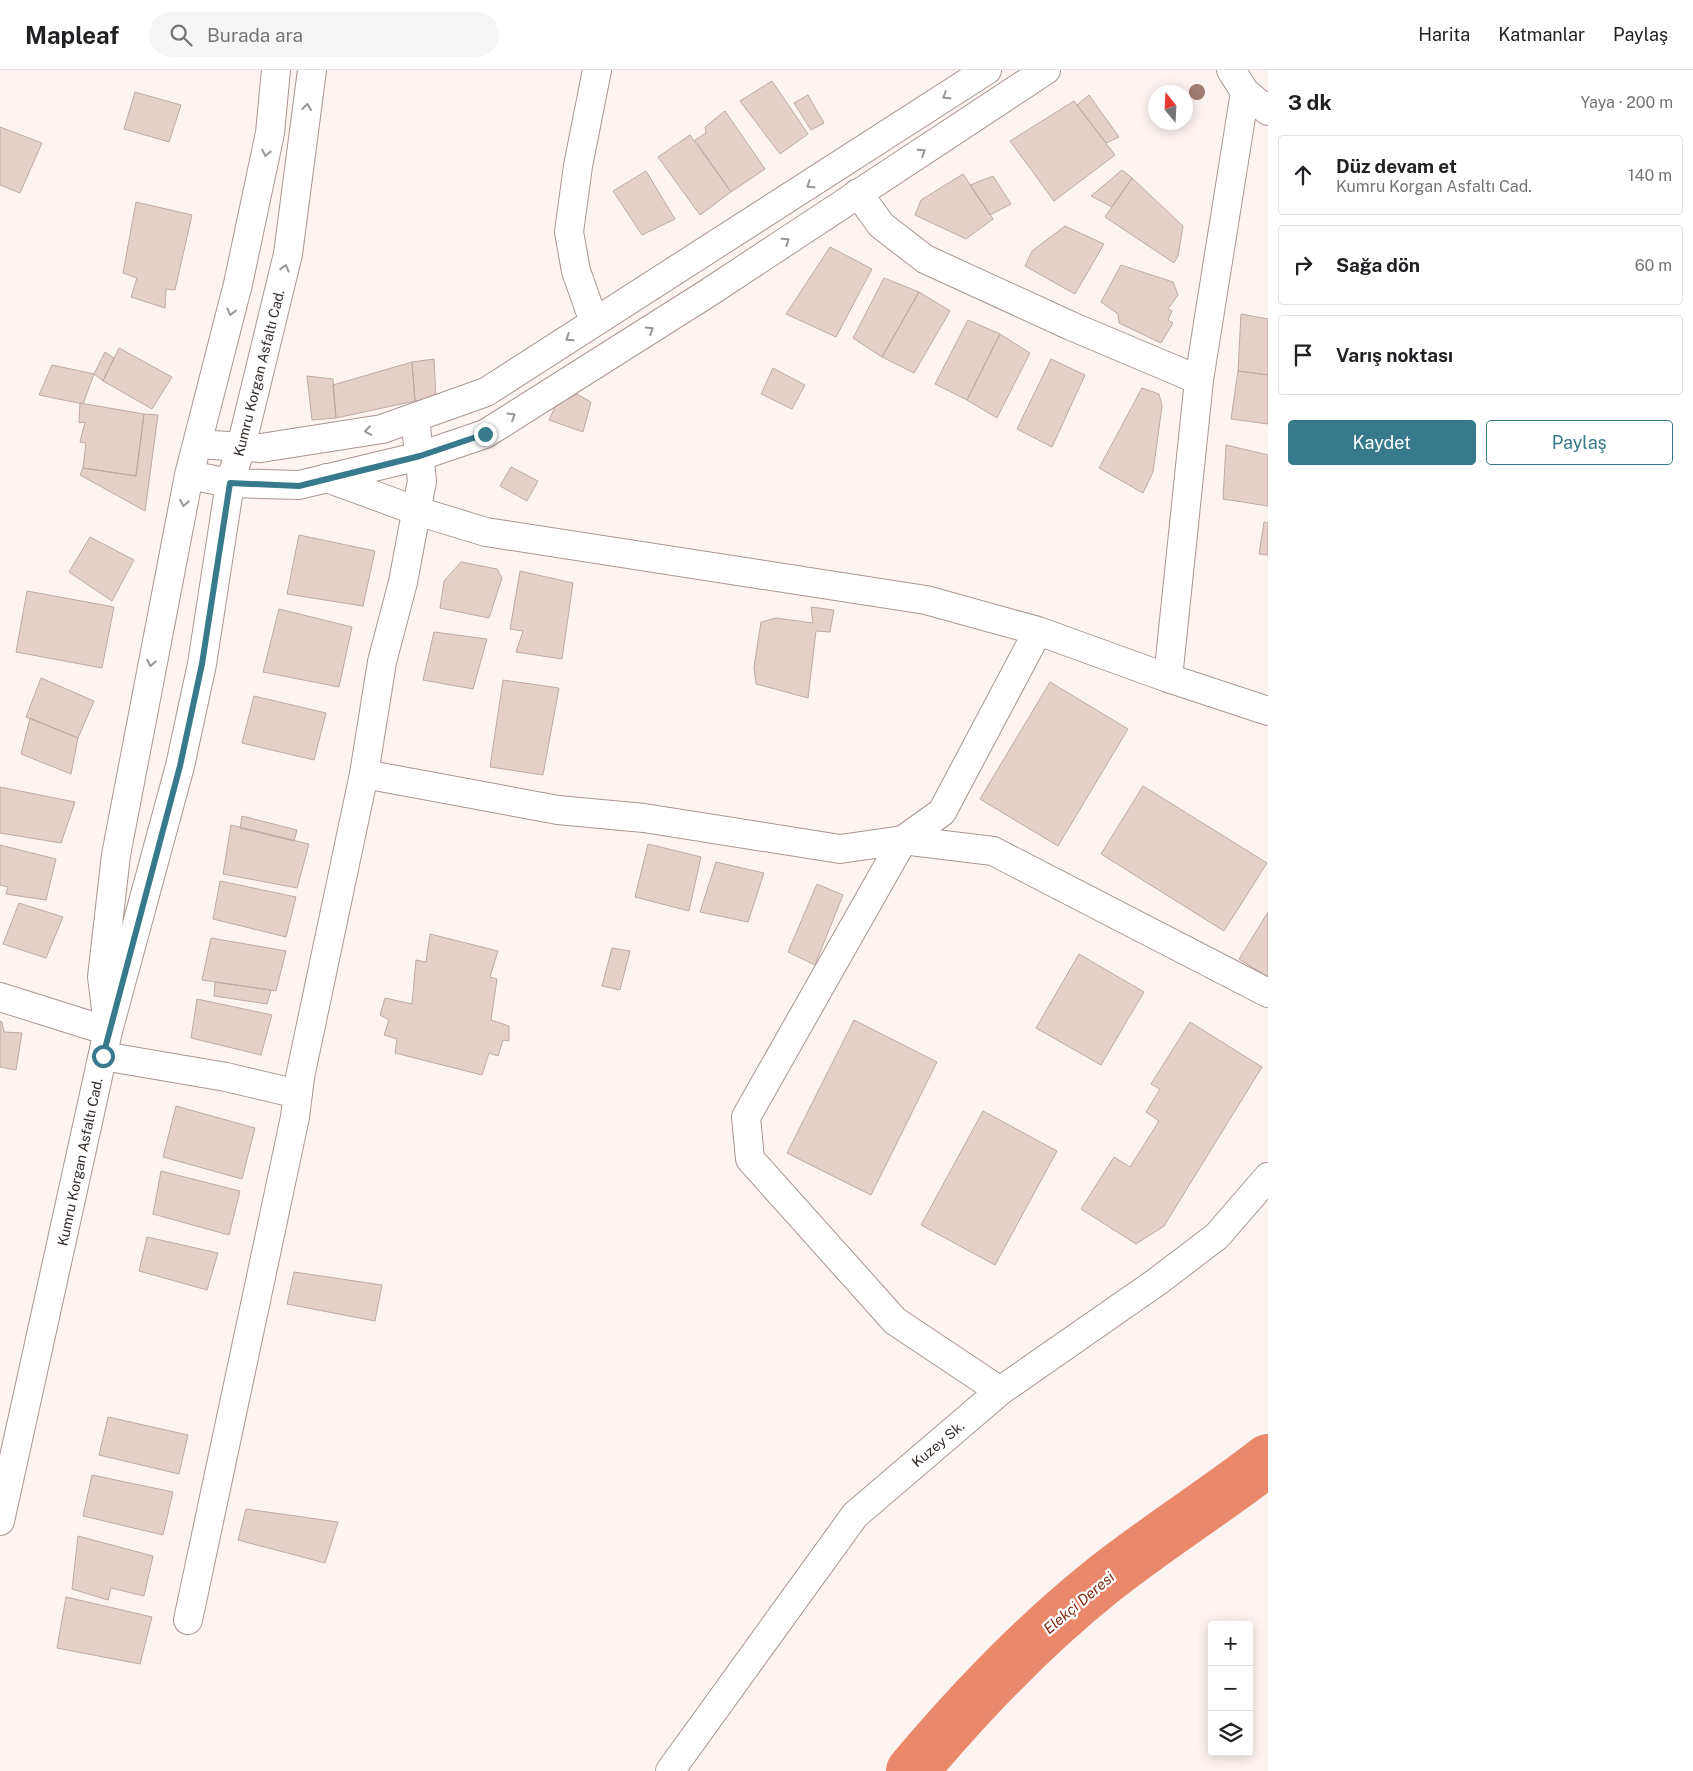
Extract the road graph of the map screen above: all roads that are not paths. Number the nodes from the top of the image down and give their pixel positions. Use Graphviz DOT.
graph roads {
  1 [pos="276,70"];
  2 [pos="312,70"];
  3 [pos="597,70"];
  4 [pos="1046,70"];
  5 [pos="980,74"];
  6 [pos="1238,81"];
  7 [pos="993,105"];
  8 [pos="1268,111"];
  9 [pos="836,168"];
  10 [pos="858,193"];
  11 [pos="693,259"];
  12 [pos="716,288"];
  13 [pos="594,322"];
  14 [pos="1199,380"];
  15 [pos="415,418"];
  16 [pos="197,444"];
  17 [pos="241,447"];
  18 [pos="420,456"];
  19 [pos="189,475"];
  20 [pos="327,478"];
  21 [pos="230,483"];
  22 [pos="417,511"];
  23 [pos="1038,631"];
  24 [pos="1168,678"];
  25 [pos="1268,711"];
  26 [pos="364,774"];
  27 [pos="903,840"];
  28 [pos="1268,994"];
  29 [pos="0,997"];
  30 [pos="106,1043"];
  31 [pos="298,1094"];
  32 [pos="1268,1177"];
  33 [pos="1000,1391"];
  34 [pos="0,1521"];
  35 [pos="188,1620"];
  36 [pos="670,1771"];
  1 -- 16 [label="street, one-way"];
  17 -- 2 [label="street, Kumru Korgan Asfaltı Cad., one-way"];
  3 -- 13 [label="street"];
  4 -- 7 [label="street"];
  5 -- 7 [label="street"];
  5 -- 9 [label="street, one-way"];
  6 -- 8 [label="street"];
  6 -- 14 [label="street"];
  10 -- 7 [label="street, one-way"];
  9 -- 10 [label="street"];
  9 -- 11 [label="street, one-way"];
  12 -- 10 [label="street, one-way"];
  10 -- 14 [label="street"];
  11 -- 12 [label="street"];
  11 -- 13 [label="street"];
  18 -- 12 [label="street, one-way"];
  13 -- 15 [label="street, one-way"];
  14 -- 24 [label="street"];
  15 -- 17 [label="street, one-way"];
  15 -- 18 [label="street"];
  16 -- 17 [label="street"];
  16 -- 19 [label="street"];
  17 -- 21 [label="street, Kumru Korgan Asfaltı Cad."];
  18 -- 20 [label="street"];
  18 -- 22 [label="street"];
  19 -- 21 [label="street"];
  19 -- 30 [label="street, one-way"];
  20 -- 21 [label="street"];
  20 -- 22 [label="street"];
  21 -- 30 [label="street, Kumru Korgan Asfaltı Cad."];
  22 -- 23 [label="street"];
  22 -- 26 [label="street"];
  23 -- 24 [label="street"];
  23 -- 27 [label="street"];
  24 -- 25 [label="street"];
  26 -- 27 [label="street"];
  26 -- 31 [label="street"];
  27 -- 28 [label="street"];
  27 -- 33 [label="street"];
  29 -- 30 [label="street"];
  30 -- 31 [label="street"];
  30 -- 34 [label="street, Kumru Korgan Asfaltı Cad."];
  31 -- 35 [label="street"];
  32 -- 33 [label="street, Kuzey Sk."];
  33 -- 36 [label="street, Kuzey Sk."];
}
